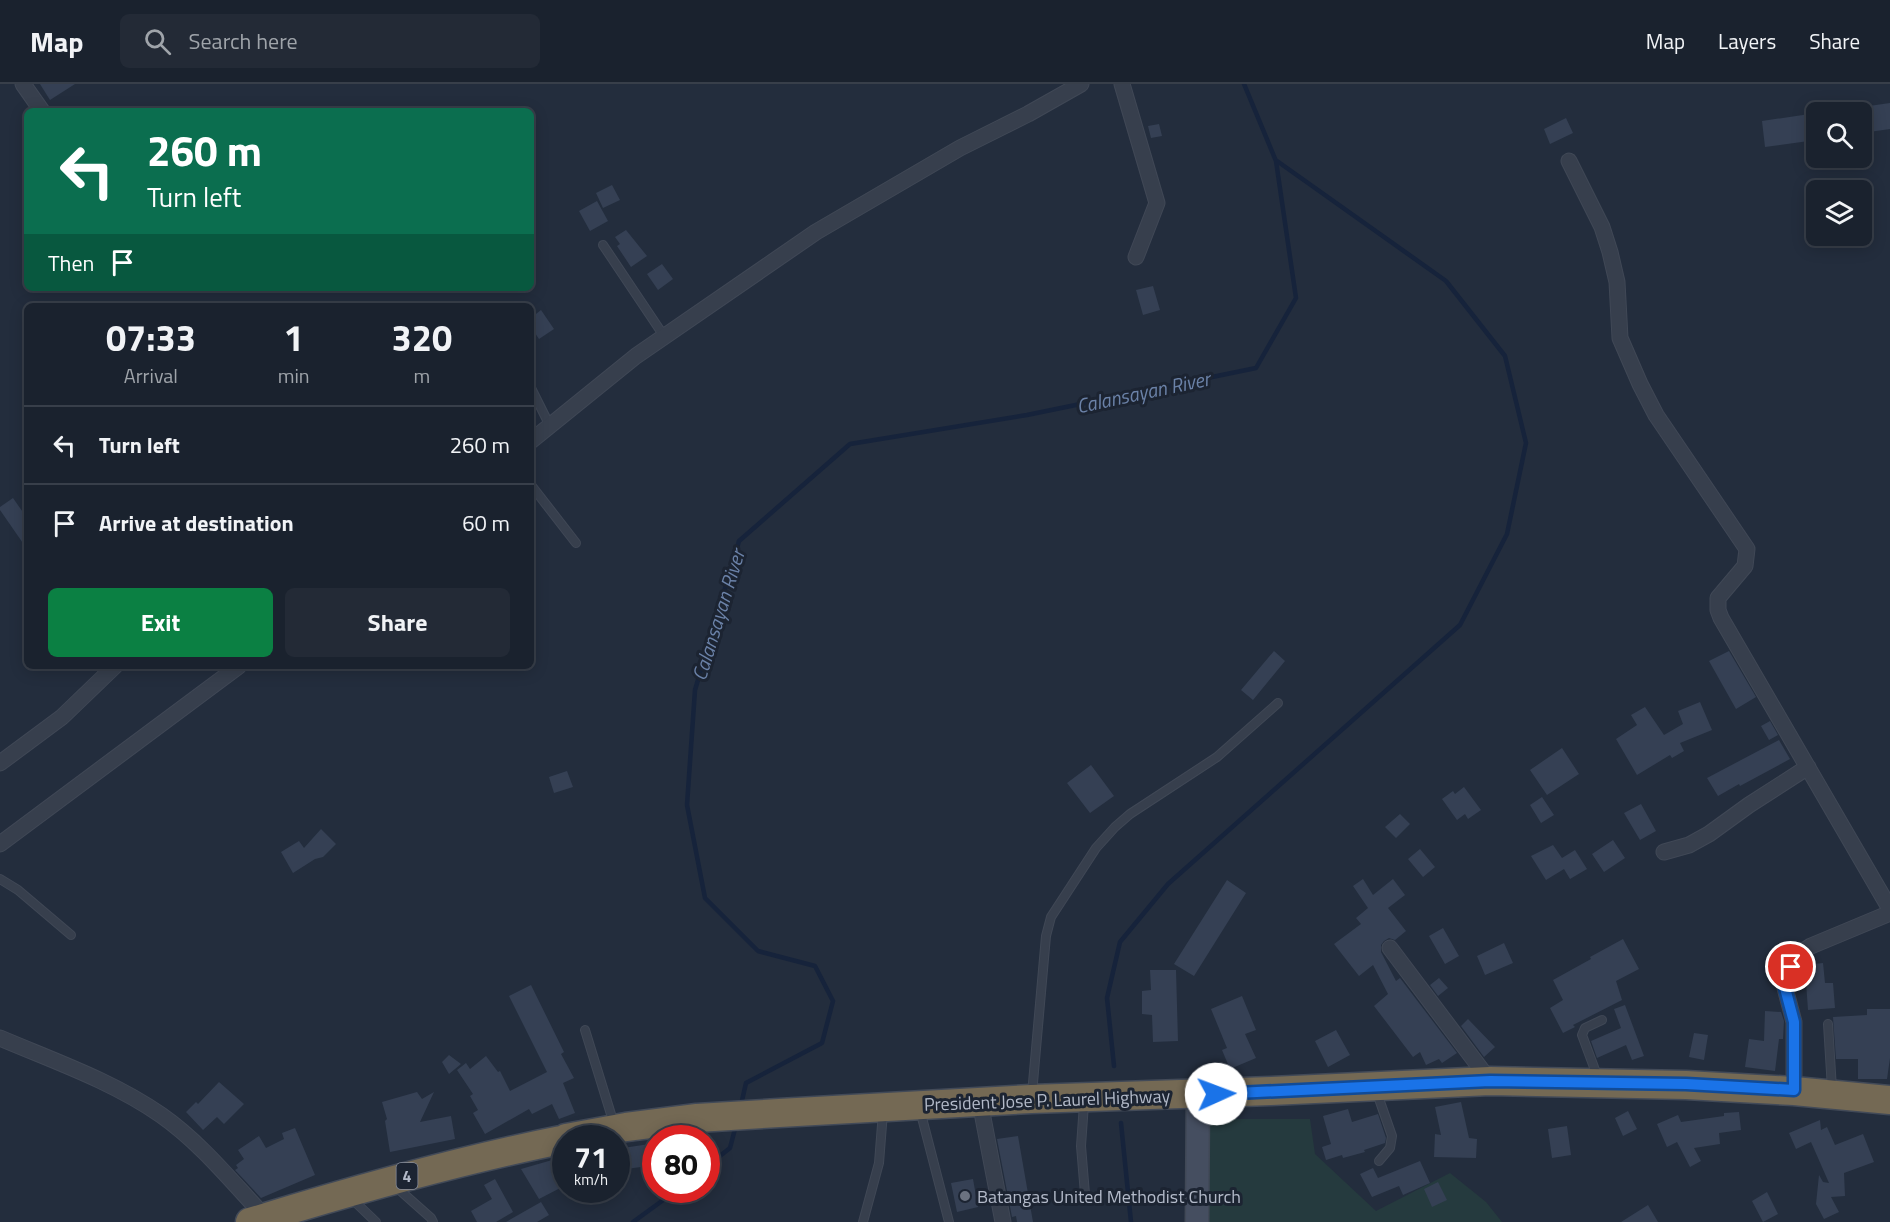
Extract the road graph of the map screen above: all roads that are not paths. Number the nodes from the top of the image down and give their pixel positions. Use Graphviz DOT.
graph roads {
  1 [pos="23,84"];
  2 [pos="1081,84"];
  3 [pos="1122,84"];
  4 [pos="40,108"];
  5 [pos="1569,161"];
  6 [pos="603,245"];
  7 [pos="1136,257"];
  8 [pos="664,336"];
  9 [pos="534,394"];
  10 [pos="550,426"];
  11 [pos="534,439"];
  12 [pos="534,489"];
  13 [pos="576,543"];
  14 [pos="112,669"];
  15 [pos="235,669"];
  16 [pos="1278,703"];
  17 [pos="0,763"];
  18 [pos="1808,767"];
  19 [pos="0,844"];
  20 [pos="1664,852"];
  21 [pos="0,879"];
  22 [pos="1890,911"];
  23 [pos="71,935"];
  24 [pos="1390,948"];
  25 [pos="1602,1020"];
  26 [pos="1828,1024"];
  27 [pos="585,1030"];
  28 [pos="0,1038"];
  29 [pos="1490,1081"];
  30 [pos="1599,1082"];
  31 [pos="1374,1086"];
  32 [pos="1794,1090"];
  33 [pos="1198,1094"];
  34 [pos="1832,1094"];
  35 [pos="1084,1096"];
  36 [pos="1031,1099"];
  37 [pos="1890,1100"];
  38 [pos="980,1102"];
  39 [pos="919,1105"];
  40 [pos="884,1108"];
  41 [pos="615,1125"];
  42 [pos="630,1126"];
  43 [pos="552,1142"];
  44 [pos="1379,1161"];
  45 [pos="390,1181"];
  46 [pos="347,1194"];
  47 [pos="1085,1194"];
  48 [pos="258,1220"];
  49 [pos="376,1222"];
  50 [pos="433,1222"];
  51 [pos="863,1222"];
  52 [pos="949,1222"];
  53 [pos="1003,1222"];
  54 [pos="1197,1222"];
  1 -- 4 [label="street"];
  2 -- 8 [label="street"];
  3 -- 7 [label="street"];
  5 -- 18 [label="street"];
  6 -- 8 [label="lane"];
  8 -- 10 [label="street"];
  9 -- 10 [label="lane"];
  10 -- 11 [label="street"];
  12 -- 13 [label="lane"];
  14 -- 17 [label="street"];
  15 -- 19 [label="street"];
  16 -- 36 [label="lane"];
  18 -- 20 [label="street"];
  18 -- 22 [label="street"];
  21 -- 23 [label="lane"];
  22 -- 32 [label="street"];
  24 -- 29 [label="street"];
  25 -- 30 [label="lane"];
  26 -- 34 [label="lane"];
  27 -- 41 [label="lane"];
  28 -- 48 [label="street"];
  29 -- 30 [label="highway, President Jose P. Laurel Highway / 4"];
  29 -- 31 [label="highway, President Jose P. Laurel Highway / 4"];
  30 -- 32 [label="highway, President Jose P. Laurel Highway / 4"];
  31 -- 33 [label="highway, President Jose P. Laurel Highway / 4"];
  31 -- 44 [label="lane"];
  32 -- 34 [label="highway, President Jose P. Laurel Highway / 4"];
  33 -- 35 [label="highway, President Jose P. Laurel Highway / 4"];
  33 -- 54 [label="street"];
  34 -- 37 [label="highway, President Jose P. Laurel Highway / 4"];
  35 -- 36 [label="highway, President Jose P. Laurel Highway / 4"];
  35 -- 47 [label="lane"];
  36 -- 38 [label="highway, President Jose P. Laurel Highway / 4"];
  38 -- 39 [label="highway, President Jose P. Laurel Highway / 4"];
  38 -- 53 [label="street"];
  39 -- 40 [label="highway, President Jose P. Laurel Highway / 4"];
  39 -- 52 [label="lane"];
  40 -- 42 [label="highway, President Jose P. Laurel Highway / 4"];
  40 -- 51 [label="lane"];
  43 -- 45 [label="highway, President Jose P. Laurel Highway / 4"];
  45 -- 46 [label="highway, President Jose P. Laurel Highway / 4"];
  45 -- 50 [label="lane"];
  46 -- 48 [label="highway, President Jose P. Laurel Highway / 4"];
  46 -- 49 [label="lane"];
}
